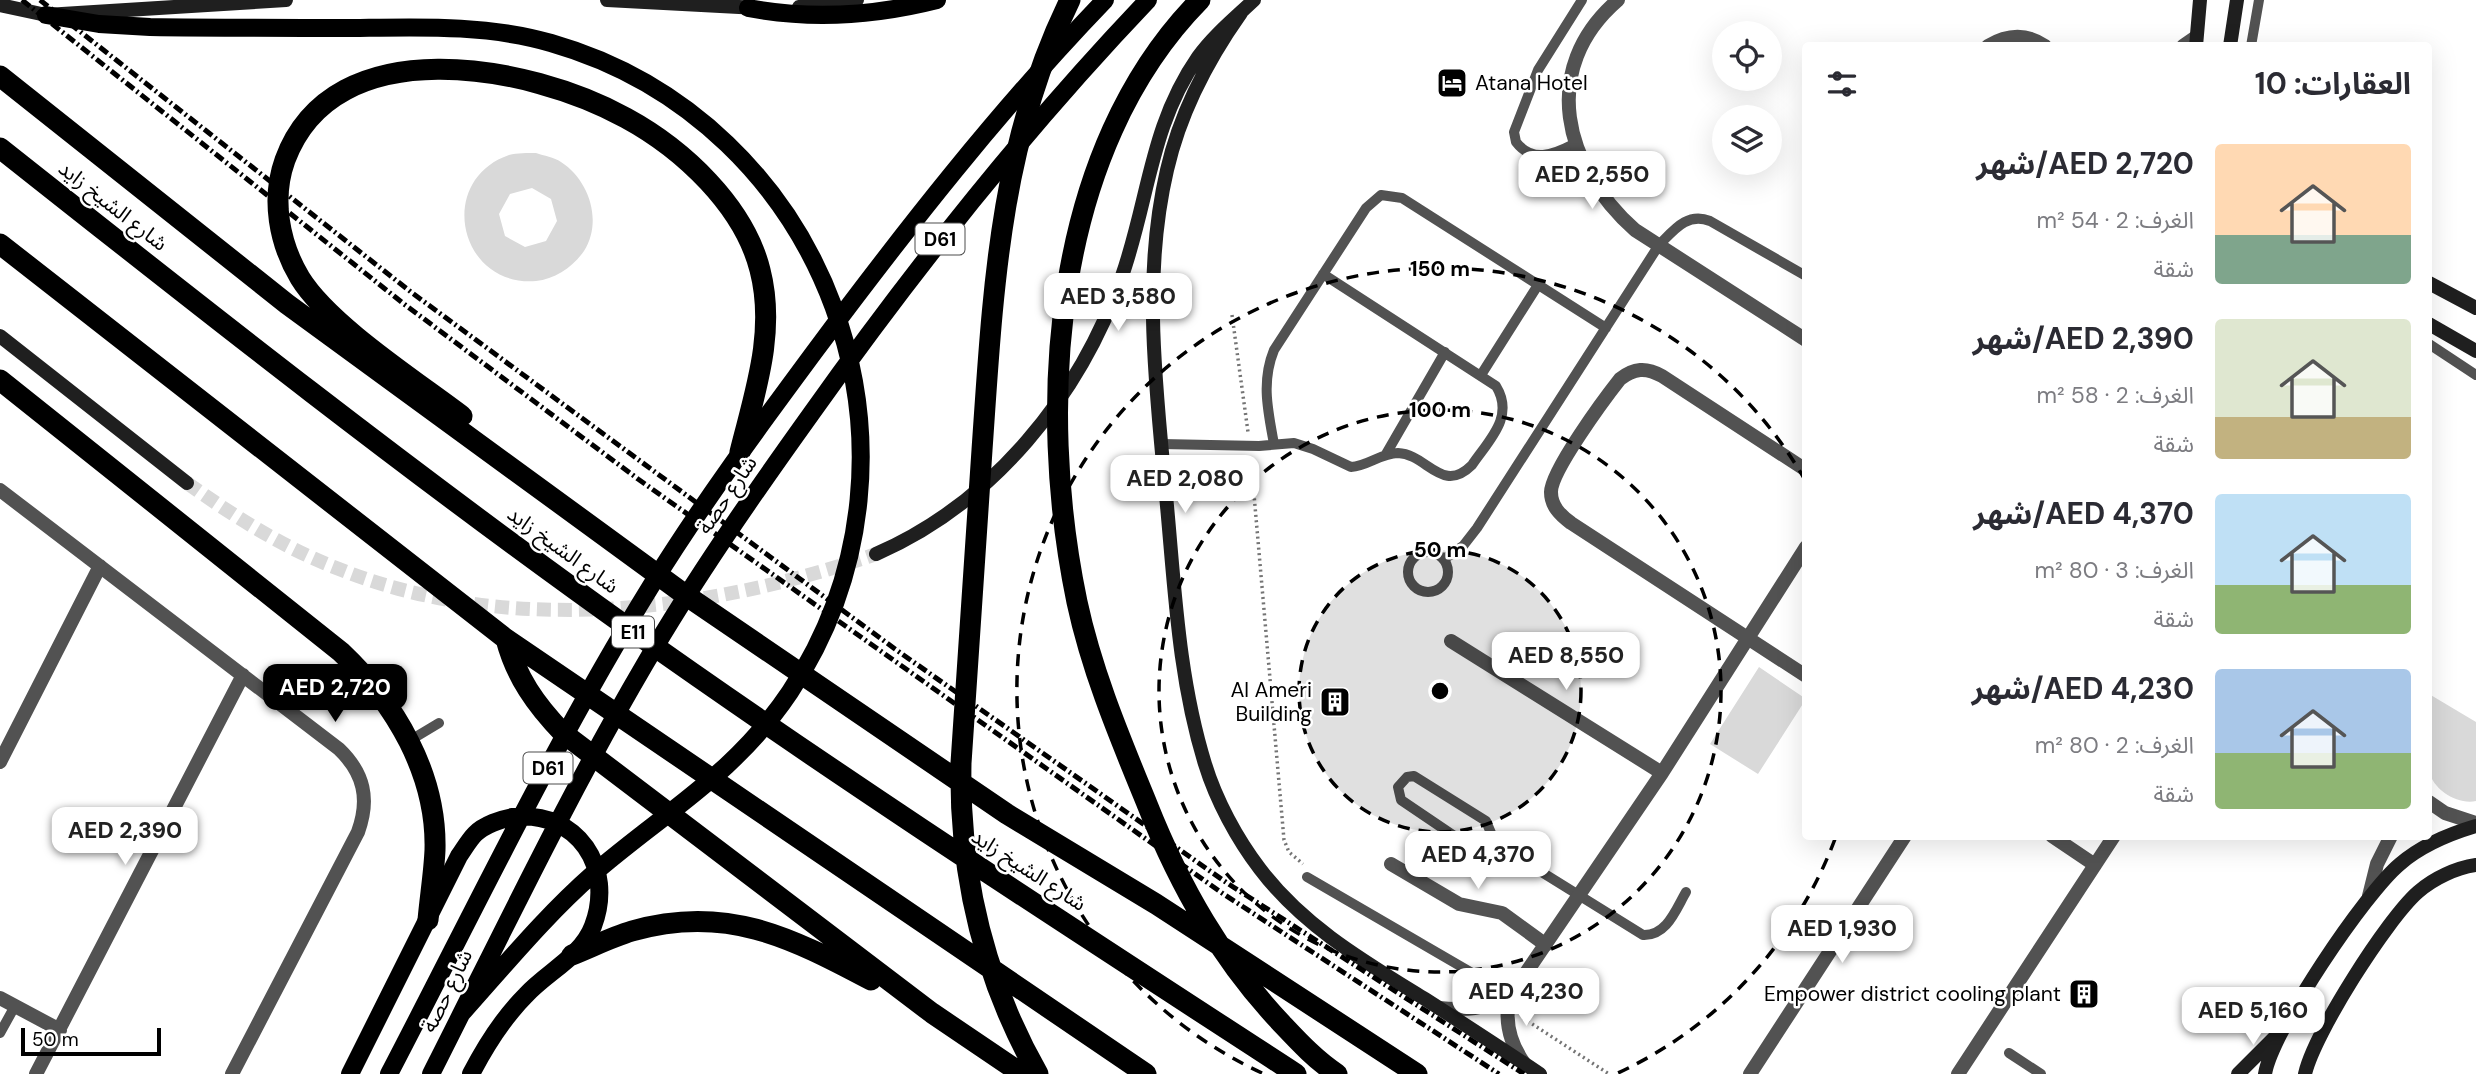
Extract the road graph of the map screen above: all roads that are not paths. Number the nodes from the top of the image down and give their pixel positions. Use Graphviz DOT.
graph roads {
  1 [pos="286,0"];
  2 [pos="607,0"];
  3 [pos="857,0"];
  4 [pos="937,0"];
  5 [pos="1070,0"];
  6 [pos="1105,0"];
  7 [pos="1148,0"];
  8 [pos="1200,0"];
  9 [pos="1254,0"];
  10 [pos="1582,0"];
  11 [pos="1618,0"];
  12 [pos="2237,0"];
  13 [pos="2259,0"];
  14 [pos="2200,1"];
  15 [pos="0,5"];
  16 [pos="748,8"];
  17 [pos="1241,13"];
  18 [pos="46,15"];
  19 [pos="1994,42"];
  20 [pos="2036,42"];
  21 [pos="2191,42"];
  22 [pos="2231,42"];
  23 [pos="2252,42"];
  24 [pos="0,76"];
  25 [pos="1574,144"];
  26 [pos="0,148"];
  27 [pos="0,244"];
  28 [pos="1659,246"];
  29 [pos="1323,274"];
  30 [pos="1802,274"];
  31 [pos="1538,285"];
  32 [pos="2432,285"];
  33 [pos="2476,308"];
  34 [pos="2432,326"];
  35 [pos="1606,328"];
  36 [pos="0,336"];
  37 [pos="1802,337"];
  38 [pos="2432,346"];
  39 [pos="2476,351"];
  40 [pos="1445,352"];
  41 [pos="1480,375"];
  42 [pos="2476,375"];
  43 [pos="0,380"];
  44 [pos="1161,444"];
  45 [pos="1274,444"];
  46 [pos="740,452"];
  47 [pos="1386,454"];
  48 [pos="1802,467"];
  49 [pos="187,483"];
  50 [pos="0,489"];
  51 [pos="577,516"];
  52 [pos="1802,553"];
  53 [pos="876,554"];
  54 [pos="1444,559"];
  55 [pos="100,566"];
  56 [pos="1748,638"];
  57 [pos="506,639"];
  58 [pos="1451,641"];
  59 [pos="1802,673"];
  60 [pos="243,675"];
  61 [pos="439,723"];
  62 [pos="409,741"];
  63 [pos="0,762"];
  64 [pos="1662,773"];
  65 [pos="2432,804"];
  66 [pos="2476,825"];
  67 [pos="1490,840"];
  68 [pos="1902,840"];
  69 [pos="2058,840"];
  70 [pos="2111,840"];
  71 [pos="2389,840"];
  72 [pos="1391,864"];
  73 [pos="2095,865"];
  74 [pos="2476,865"];
  75 [pos="1307,877"];
  76 [pos="1686,891"];
  77 [pos="2369,896"];
  78 [pos="1579,897"];
  79 [pos="428,920"];
  80 [pos="1545,945"];
  81 [pos="572,955"];
  82 [pos="1513,991"];
  83 [pos="0,998"];
  84 [pos="15,1006"];
  85 [pos="1439,1008"];
  86 [pos="462,1013"];
  87 [pos="932,1013"];
  88 [pos="60,1030"];
  89 [pos="2280,1032"];
  90 [pos="0,1034"];
  91 [pos="2008,1053"];
  92 [pos="1525,1064"];
  93 [pos="1333,1072"];
  94 [pos="36,1074"];
  95 [pos="232,1074"];
  96 [pos="350,1074"];
  97 [pos="389,1074"];
  98 [pos="431,1074"];
  99 [pos="471,1074"];
  100 [pos="1022,1074"];
  101 [pos="1038,1074"];
  102 [pos="1146,1074"];
  103 [pos="1296,1074"];
  104 [pos="1417,1074"];
  105 [pos="1540,1074"];
  106 [pos="1750,1074"];
  107 [pos="1958,1074"];
  108 [pos="2041,1074"];
  109 [pos="2238,1074"];
  110 [pos="2265,1074"];
  111 [pos="2305,1074"];
  1 -- 18 [label="main road"];
  2 -- 16 [label="main road"];
  3 -- 16 [label="main road"];
  4 -- 16 [label="main road"];
  5 -- 101 [label="highway"];
  6 -- 46 [label="main road, شارع حصة / D61"];
  7 -- 86 [label="main road, شارع حصة / D61"];
  8 -- 93 [label="highway"];
  9 -- 17 [label="main road"];
  10 -- 25 [label="lane"];
  11 -- 25 [label="street"];
  12 -- 22 [label="main road"];
  13 -- 23 [label="lane"];
  14 -- 21 [label="main road"];
  15 -- 18 [label="main road"];
  17 -- 44 [label="main road"];
  17 -- 53 [label="main road"];
  18 -- 86 [label="main road"];
  19 -- 20 [label="street"];
  24 -- 51 [label="highway"];
  25 -- 28 [label="street"];
  26 -- 103 [label="highway, شارع الشيخ زايد / E11"];
  27 -- 57 [label="highway"];
  28 -- 30 [label="lane"];
  28 -- 35 [label="lane"];
  28 -- 37 [label="street"];
  29 -- 31 [label="lane"];
  29 -- 40 [label="lane"];
  29 -- 45 [label="lane"];
  31 -- 35 [label="lane"];
  31 -- 41 [label="lane"];
  32 -- 33 [label="main road"];
  34 -- 39 [label="main road"];
  35 -- 54 [label="lane"];
  36 -- 49 [label="main road"];
  38 -- 42 [label="lane"];
  40 -- 41 [label="lane"];
  40 -- 47 [label="lane"];
  41 -- 47 [label="lane"];
  43 -- 62 [label="highway"];
  44 -- 45 [label="lane"];
  44 -- 85 [label="main road"];
  45 -- 47 [label="lane"];
  46 -- 51 [label="highway"];
  46 -- 97 [label="main road, شارع حصة / D61"];
  48 -- 56 [label="street"];
  50 -- 55 [label="street"];
  51 -- 104 [label="highway"];
  52 -- 56 [label="street"];
  55 -- 60 [label="street"];
  55 -- 63 [label="street"];
  56 -- 59 [label="street"];
  56 -- 64 [label="street"];
  57 -- 87 [label="highway"];
  57 -- 102 [label="highway"];
  58 -- 64 [label="street"];
  60 -- 88 [label="street"];
  60 -- 95 [label="street"];
  61 -- 62 [label="lane"];
  62 -- 79 [label="highway"];
  64 -- 78 [label="street"];
  65 -- 66 [label="street"];
  66 -- 77 [label="main road"];
  67 -- 67 [label="lane"];
  67 -- 78 [label="lane"];
  68 -- 106 [label="street"];
  69 -- 73 [label="street"];
  70 -- 73 [label="street"];
  71 -- 77 [label="street"];
  72 -- 80 [label="street"];
  73 -- 107 [label="street"];
  74 -- 111 [label="main road"];
  75 -- 82 [label="lane"];
  76 -- 78 [label="lane"];
  77 -- 89 [label="main road"];
  78 -- 80 [label="street"];
  79 -- 81 [label="main road"];
  79 -- 96 [label="main road"];
  80 -- 82 [label="street"];
  81 -- 87 [label="highway"];
  81 -- 99 [label="main road"];
  82 -- 85 [label="street"];
  82 -- 92 [label="street"];
  83 -- 84 [label="street"];
  84 -- 88 [label="street"];
  84 -- 90 [label="lane"];
  85 -- 92 [label="main road"];
  86 -- 98 [label="main road, شارع حصة / D61"];
  87 -- 100 [label="highway"];
  88 -- 94 [label="street"];
  89 -- 109 [label="main road"];
  89 -- 110 [label="main road"];
  91 -- 108 [label="lane"];
  92 -- 105 [label="main road"];
}
